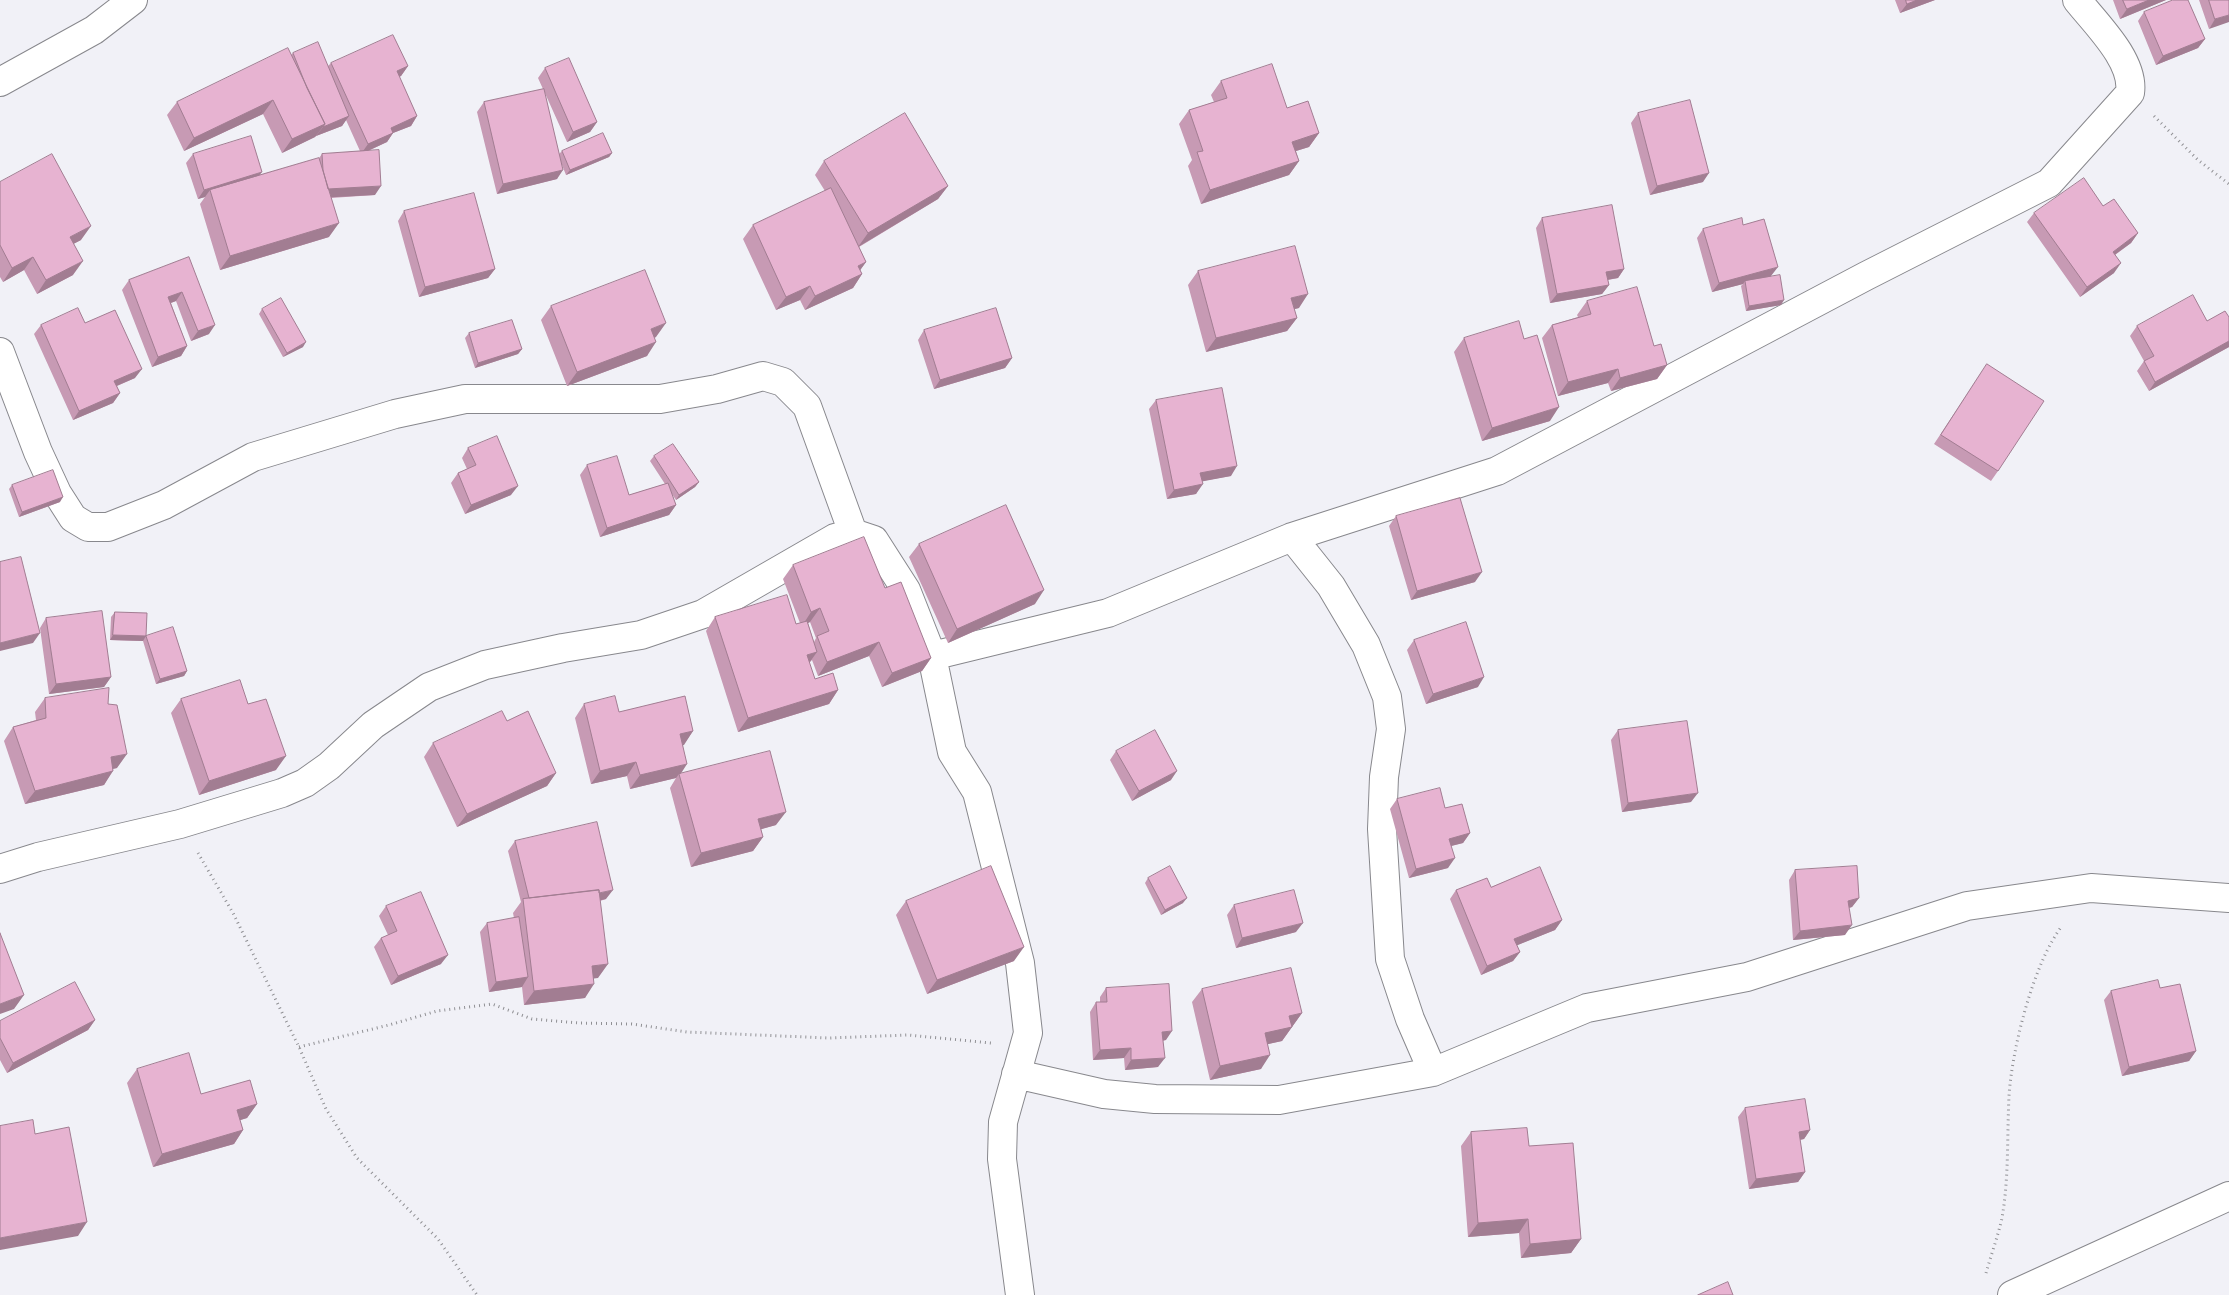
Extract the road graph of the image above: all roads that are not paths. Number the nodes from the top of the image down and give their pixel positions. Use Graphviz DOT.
graph roads {
  1 [pos="132,0"];
  2 [pos="2076,0"];
  3 [pos="0,82"];
  4 [pos="0,352"];
  5 [pos="853,533"];
  6 [pos="1292,537"];
  7 [pos="932,656"];
  8 [pos="0,869"];
  9 [pos="2229,898"];
  10 [pos="1433,1072"];
  11 [pos="1016,1074"];
  12 [pos="2229,1196"];
  13 [pos="1020,1295"];
  14 [pos="2012,1295"];
  1 -- 3 [label="street"];
  2 -- 6 [label="street"];
  4 -- 5 [label="street"];
  5 -- 7 [label="street"];
  5 -- 8 [label="street"];
  6 -- 7 [label="street"];
  6 -- 10 [label="street"];
  7 -- 11 [label="street"];
  9 -- 10 [label="street"];
  10 -- 11 [label="street"];
  11 -- 13 [label="street"];
  12 -- 14 [label="street"];
}
